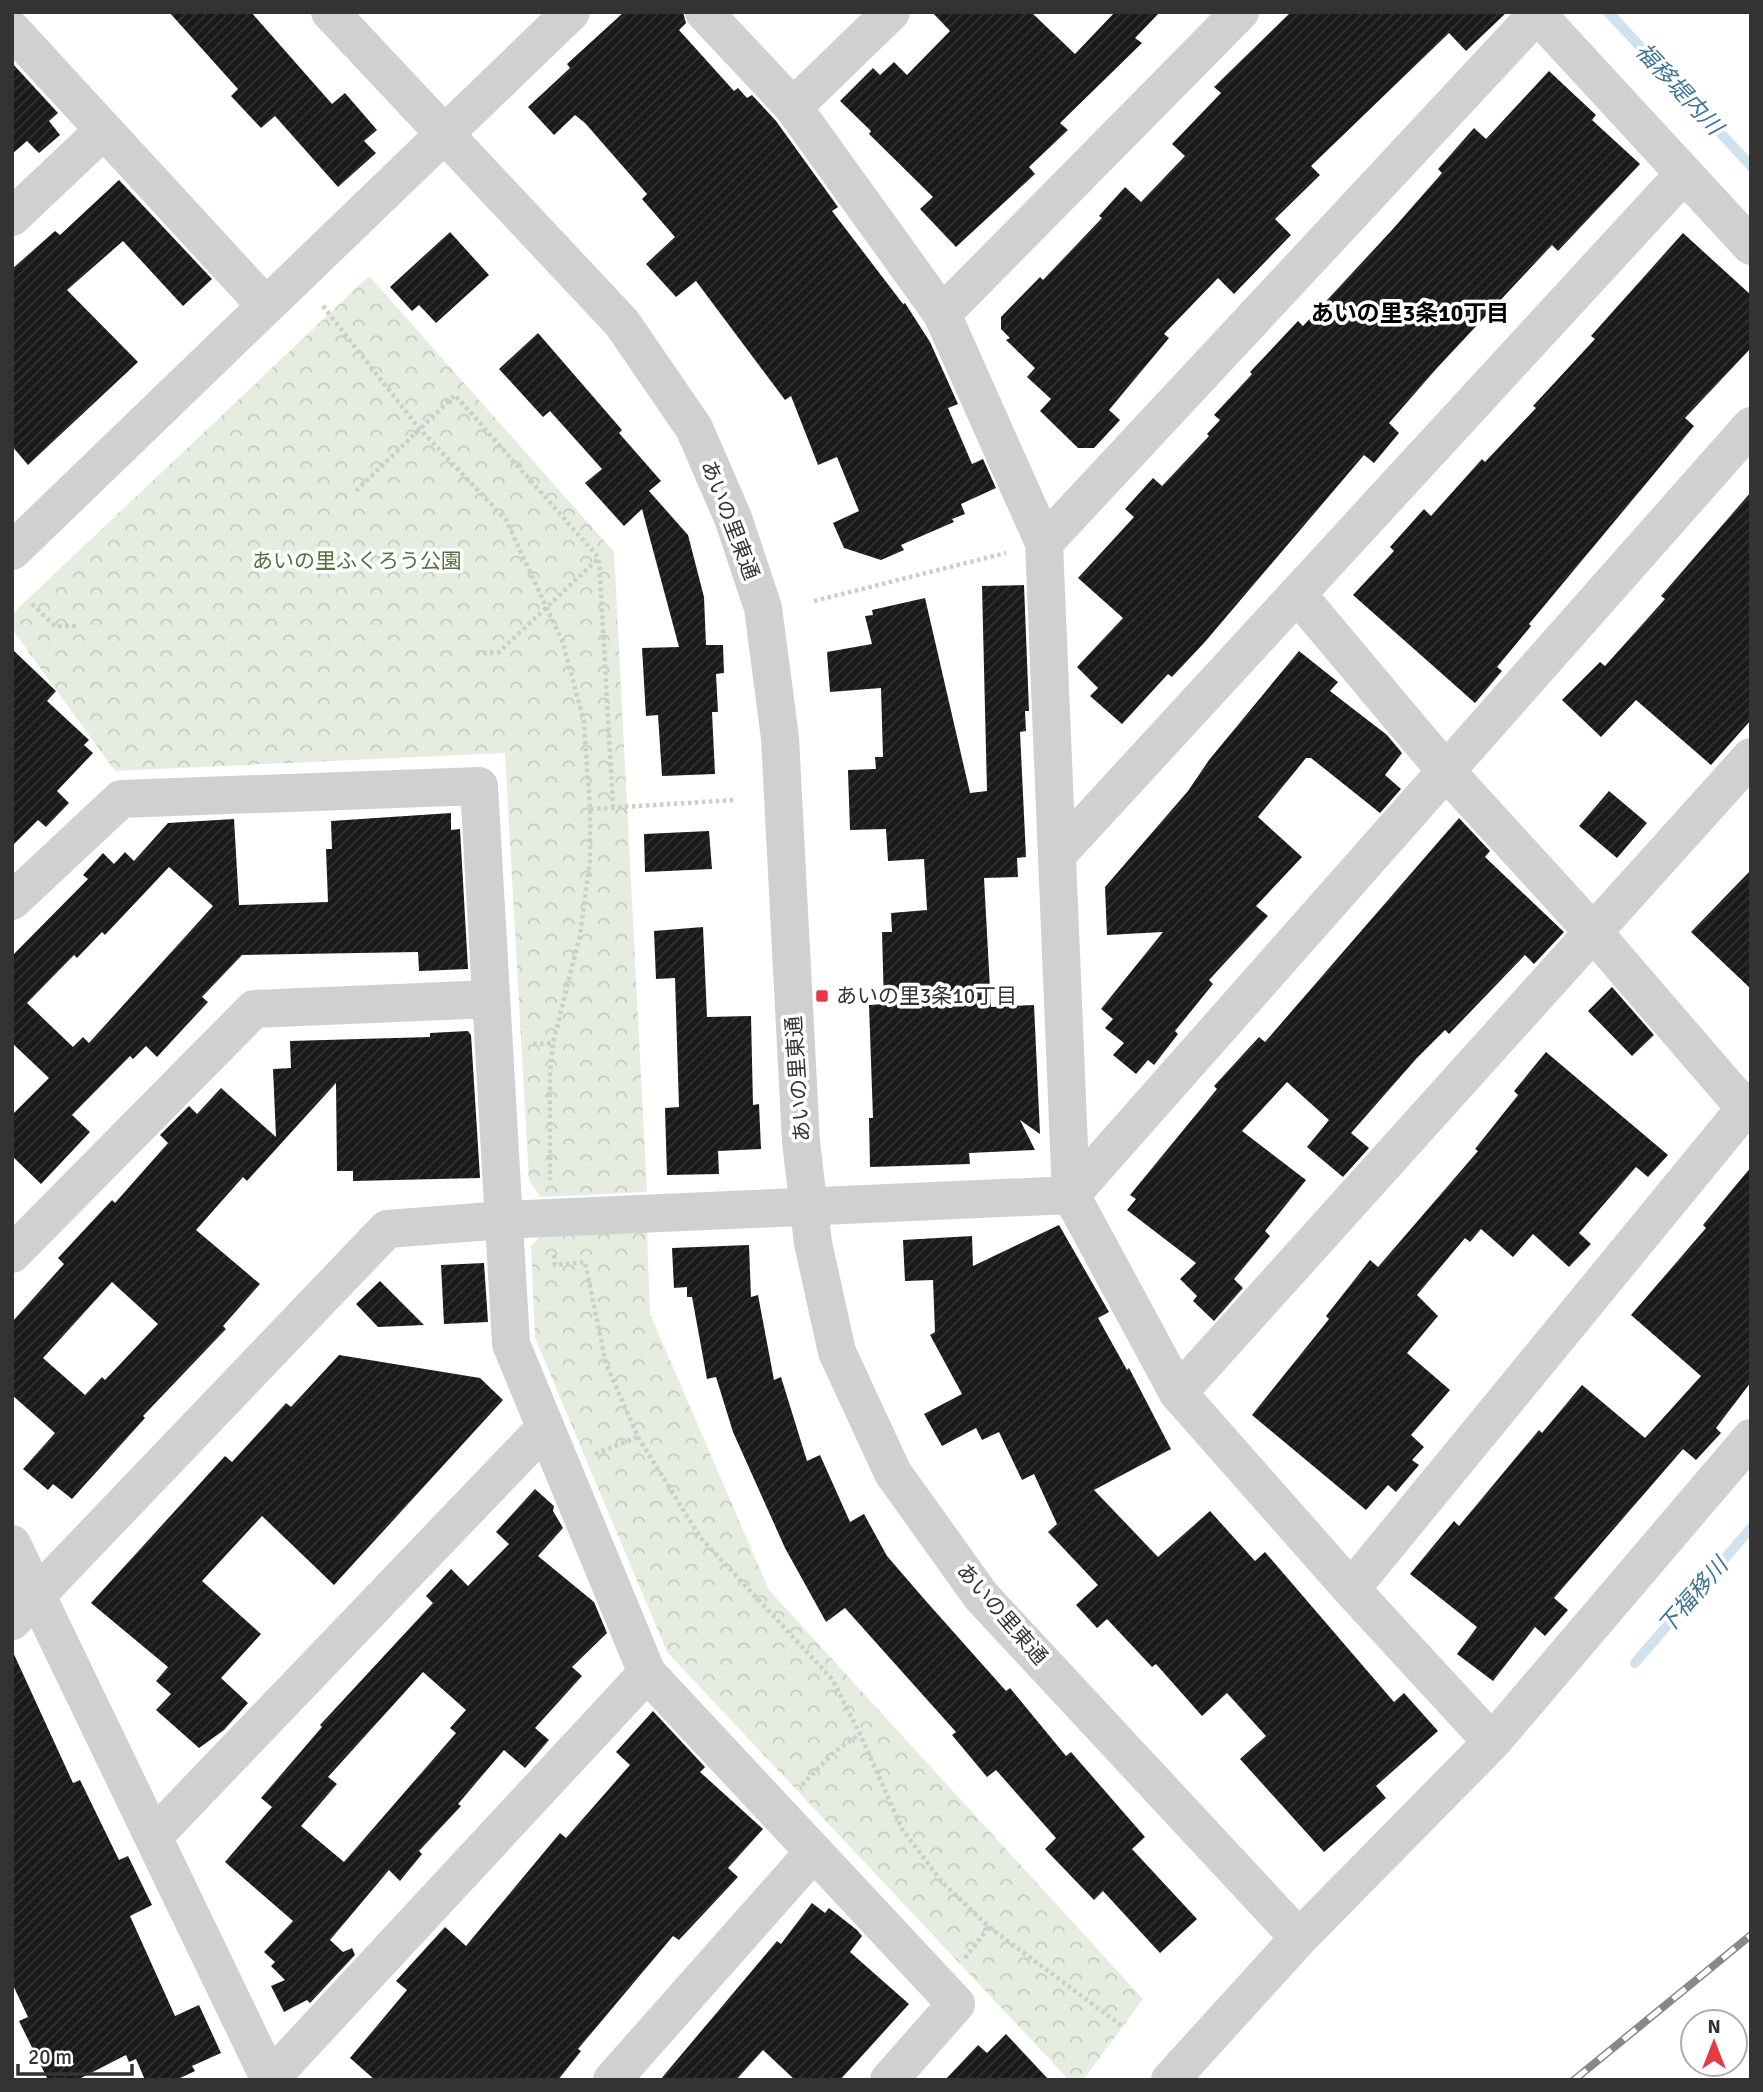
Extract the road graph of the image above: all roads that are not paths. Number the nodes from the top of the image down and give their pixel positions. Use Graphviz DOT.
graph roads {
  1 [pos="330,12"];
  2 [pos="571,12"];
  3 [pos="704,12"];
  4 [pos="891,12"];
  5 [pos="1240,12"];
  6 [pos="1536,13"];
  7 [pos="12,30"];
  8 [pos="793,107"];
  9 [pos="104,130"];
  10 [pos="444,134"];
  11 [pos="1682,175"];
  12 [pos="12,217"];
  13 [pos="1751,246"];
  14 [pos="266,306"];
  15 [pos="942,314"];
  16 [pos="1751,426"];
  17 [pos="1044,543"];
  18 [pos="12,551"];
  19 [pos="1297,594"];
  20 [pos="1751,757"];
  21 [pos="1444,769"];
  22 [pos="1058,854"];
  23 [pos="12,901"];
  24 [pos="1594,933"];
  25 [pos="491,999"];
  26 [pos="1749,1108"];
  27 [pos="1071,1195"];
  28 [pos="809,1205"];
  29 [pos="504,1220"];
  30 [pos="12,1254"];
  31 [pos="1178,1393"];
  32 [pos="545,1428"];
  33 [pos="1751,1438"];
  34 [pos="12,1544"];
  35 [pos="1352,1589"];
  36 [pos="24,1608"];
  37 [pos="647,1673"];
  38 [pos="1492,1742"];
  39 [pos="153,1837"];
  40 [pos="814,1852"];
  41 [pos="1299,1938"];
  42 [pos="269,2080"];
  43 [pos="612,2080"];
  44 [pos="889,2080"];
  45 [pos="1170,2080"];
  1 -- 10 [label="street, あいの里東通"];
  2 -- 10 [label="street"];
  3 -- 8 [label="street"];
  4 -- 8 [label="street"];
  5 -- 15 [label="street"];
  6 -- 11 [label="street"];
  6 -- 17 [label="street"];
  7 -- 9 [label="street"];
  8 -- 15 [label="street"];
  9 -- 12 [label="street"];
  9 -- 14 [label="street"];
  10 -- 14 [label="street"];
  10 -- 28 [label="street, あいの里東通"];
  11 -- 13 [label="street"];
  11 -- 19 [label="street"];
  14 -- 18 [label="street"];
  15 -- 17 [label="street"];
  16 -- 21 [label="street"];
  17 -- 22 [label="street"];
  19 -- 21 [label="street"];
  19 -- 22 [label="street"];
  20 -- 24 [label="street"];
  21 -- 24 [label="street"];
  21 -- 27 [label="street"];
  22 -- 27 [label="street"];
  23 -- 25 [label="street"];
  24 -- 26 [label="street"];
  24 -- 31 [label="street"];
  25 -- 29 [label="street"];
  25 -- 30 [label="street"];
  26 -- 35 [label="street"];
  27 -- 28 [label="street"];
  27 -- 31 [label="street"];
  28 -- 29 [label="street"];
  28 -- 41 [label="street, あいの里東通"];
  29 -- 32 [label="street"];
  29 -- 36 [label="street"];
  31 -- 35 [label="street"];
  32 -- 37 [label="street"];
  32 -- 39 [label="street"];
  33 -- 38 [label="street"];
  34 -- 36 [label="street"];
  35 -- 38 [label="street"];
  36 -- 39 [label="street"];
  37 -- 40 [label="street"];
  37 -- 42 [label="street"];
  38 -- 41 [label="street"];
  39 -- 42 [label="street"];
  40 -- 43 [label="street"];
  40 -- 44 [label="street"];
  41 -- 45 [label="street"];
}
